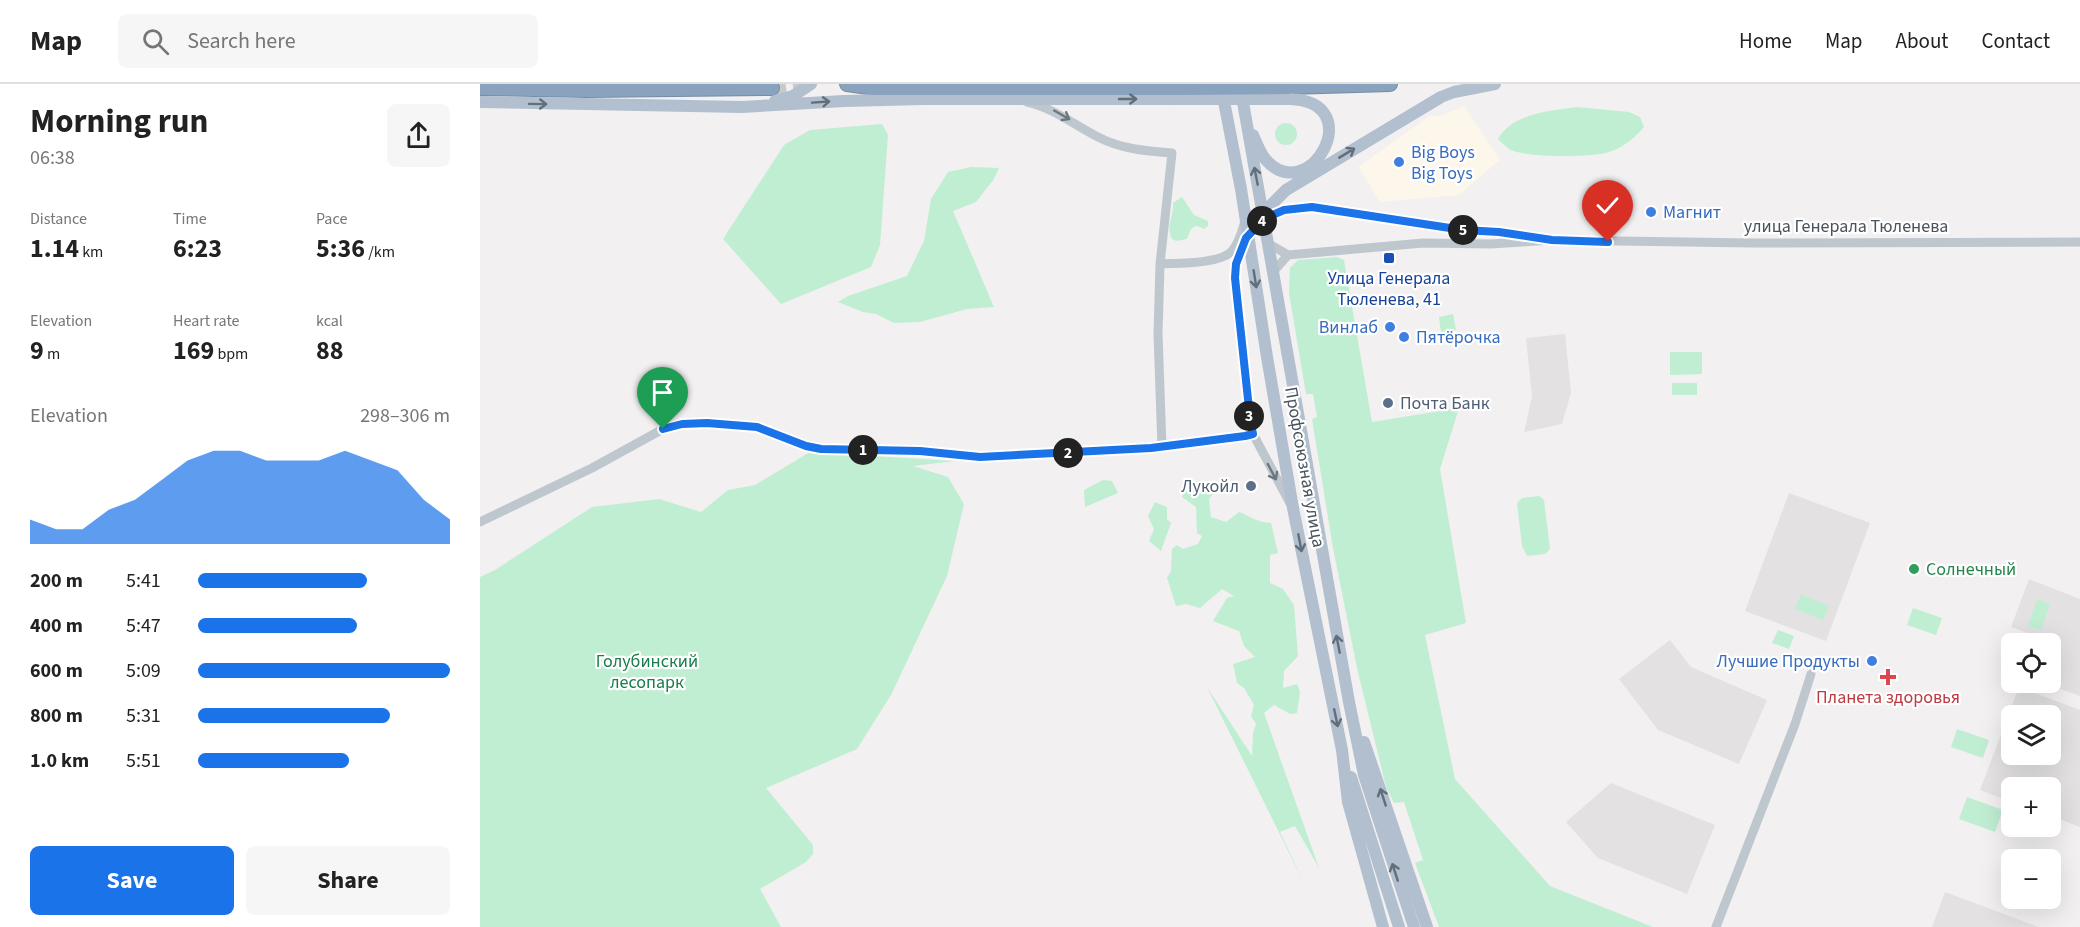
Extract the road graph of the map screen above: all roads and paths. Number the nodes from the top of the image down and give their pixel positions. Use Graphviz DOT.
graph roads {
  1 [pos="811,84"];
  2 [pos="847,84"];
  3 [pos="1221,84"];
  4 [pos="1240,84"];
  5 [pos="1390,84"];
  6 [pos="1495,84"];
  7 [pos="1356,86"];
  8 [pos="480,88"];
  9 [pos="772,88"];
  10 [pos="1173,93"];
  11 [pos="1289,93"];
  12 [pos="1006,98"];
  13 [pos="480,102"];
  14 [pos="742,106"];
  15 [pos="1245,118"];
  16 [pos="1245,221"];
  17 [pos="1268,239"];
  18 [pos="1552,240"];
  19 [pos="2080,242"];
  20 [pos="1288,255"];
  21 [pos="1160,264"];
  22 [pos="1273,272"];
  23 [pos="1253,434"];
  24 [pos="1162,447"];
  25 [pos="1293,508"];
  26 [pos="480,522"];
  27 [pos="1811,674"];
  28 [pos="1349,702"];
  29 [pos="1342,750"];
  30 [pos="1383,927"];
  31 [pos="1399,927"];
  32 [pos="1414,927"];
  33 [pos="1427,927"];
  34 [pos="1716,927"];
  1 -- 14 [label="main road"];
  2 -- 10 [label="highway"];
  3 -- 16 [label="main road, Профсоюзная улица"];
  4 -- 15 [label="main road"];
  5 -- 7 [label="highway"];
  17 -- 6 [label="main road, one-way"];
  7 -- 11 [label="highway"];
  8 -- 9 [label="highway"];
  10 -- 11 [label="highway, bridge"];
  10 -- 11 [label="main road, bridge"];
  12 -- 10 [label="main road, one-way"];
  11 -- 15 [label="main road"];
  14 -- 12 [label="main road, one-way"];
  12 -- 21 [label="street, one-way"];
  13 -- 14 [label="main road, one-way"];
  17 -- 15 [label="main road, Профсоюзная улица, one-way"];
  16 -- 21 [label="street"];
  16 -- 25 [label="main road, Профсоюзная улица, one-way"];
  17 -- 20 [label="street"];
  17 -- 22 [label="main road, Профсоюзная улица"];
  18 -- 19 [label="street, улица Генерала Тюленева"];
  18 -- 20 [label="street, улица Генерала Тюленева"];
  18 -- 23 [label="street, bridge"];
  20 -- 22 [label="street"];
  21 -- 24 [label="street"];
  28 -- 22 [label="main road, Профсоюзная улица, one-way"];
  23 -- 24 [label="street"];
  23 -- 25 [label="street, one-way"];
  24 -- 26 [label="street"];
  25 -- 29 [label="main road, Профсоюзная улица, one-way"];
  27 -- 34 [label="street"];
  32 -- 28 [label="main road, Профсоюзная улица, one-way"];
  33 -- 28 [label="main road, Профсоюзная улица, one-way"];
  29 -- 30 [label="main road, Профсоюзная улица"];
  29 -- 31 [label="main road, Профсоюзная улица"];
}
